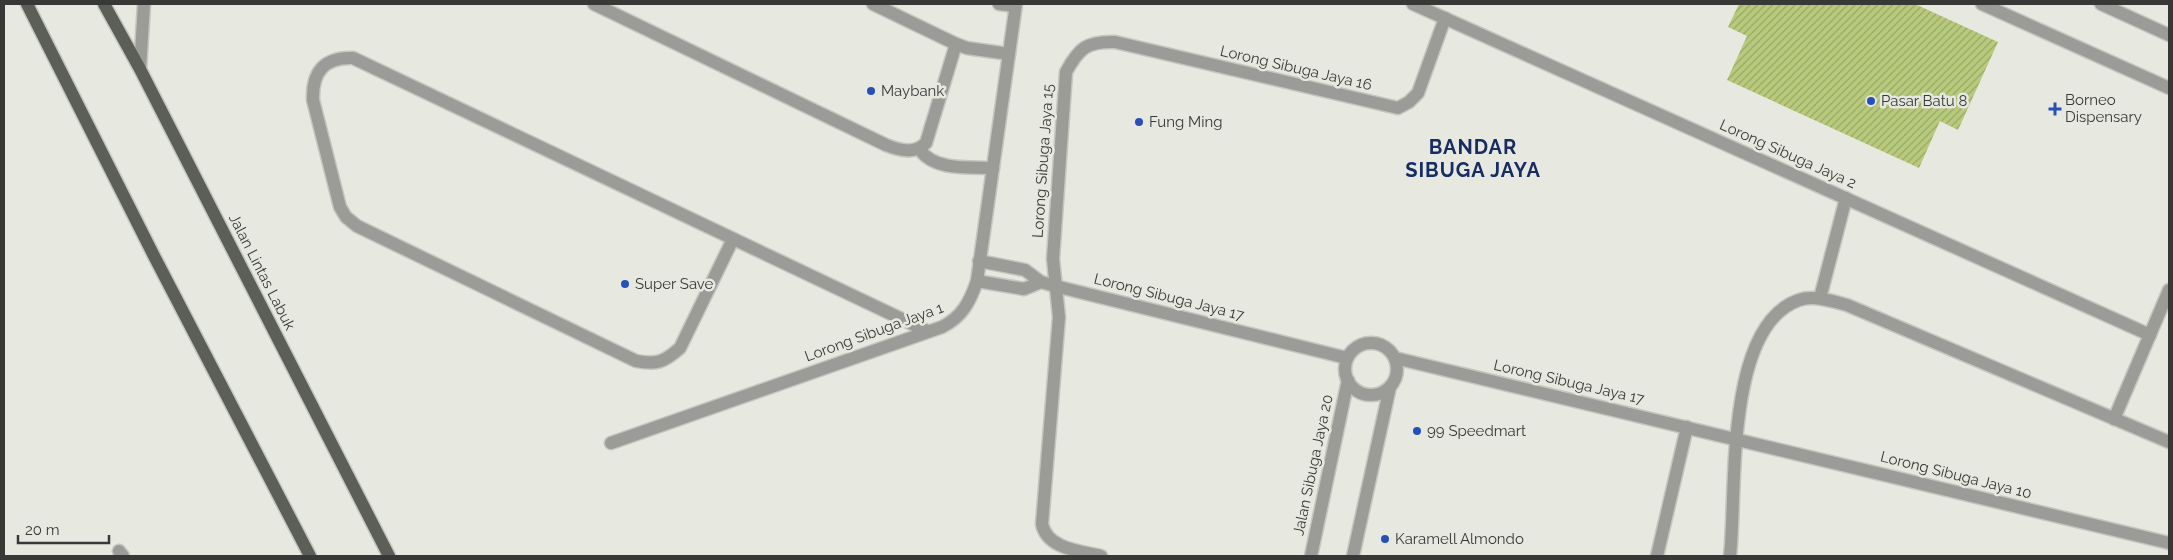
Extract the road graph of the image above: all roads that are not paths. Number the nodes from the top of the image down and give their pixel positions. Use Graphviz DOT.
graph roads {
  1 [pos="27,4"];
  2 [pos="104,4"];
  3 [pos="144,4"];
  4 [pos="594,4"];
  5 [pos="873,4"];
  6 [pos="998,4"];
  7 [pos="1412,4"];
  8 [pos="1982,4"];
  9 [pos="2101,4"];
  10 [pos="1015,5"];
  11 [pos="1445,18"];
  12 [pos="2169,35"];
  13 [pos="956,44"];
  14 [pos="1086,46"];
  15 [pos="1009,54"];
  16 [pos="140,70"];
  17 [pos="2169,88"];
  18 [pos="920,150"];
  19 [pos="993,168"];
  20 [pos="1846,198"];
  21 [pos="733,239"];
  22 [pos="980,261"];
  23 [pos="977,281"];
  24 [pos="1041,282"];
  25 [pos="1055,286"];
  26 [pos="2169,290"];
  27 [pos="1820,298"];
  28 [pos="927,331"];
  29 [pos="2150,335"];
  30 [pos="1347,358"];
  31 [pos="1395,358"];
  32 [pos="1348,380"];
  33 [pos="1390,387"];
  34 [pos="2114,419"];
  35 [pos="1687,427"];
  36 [pos="1736,438"];
  37 [pos="2169,442"];
  38 [pos="611,443"];
  39 [pos="2169,542"];
  40 [pos="310,556"];
  41 [pos="389,556"];
  42 [pos="1101,556"];
  43 [pos="1311,556"];
  44 [pos="1353,556"];
  45 [pos="1657,556"];
  46 [pos="1730,556"];
  1 -- 40 [label="main road"];
  2 -- 16 [label="main road, Jalan Lintas Labuk"];
  3 -- 16 [label="street"];
  4 -- 18 [label="street"];
  5 -- 13 [label="street"];
  6 -- 10 [label="street"];
  7 -- 11 [label="street, Lorong Sibuga Jaya 2"];
  8 -- 17 [label="street"];
  9 -- 12 [label="street"];
  10 -- 15 [label="street, Lorong Sibuga Jaya 1"];
  11 -- 14 [label="street, Lorong Sibuga Jaya 16"];
  11 -- 20 [label="street, Lorong Sibuga Jaya 2"];
  13 -- 15 [label="street"];
  13 -- 18 [label="street"];
  14 -- 25 [label="street, Lorong Sibuga Jaya 15"];
  15 -- 19 [label="street, Lorong Sibuga Jaya 1"];
  16 -- 41 [label="main road, Jalan Lintas Labuk"];
  18 -- 19 [label="street"];
  19 -- 22 [label="street, Lorong Sibuga Jaya 1"];
  20 -- 27 [label="street"];
  20 -- 29 [label="street, Lorong Sibuga Jaya 2"];
  21 -- 21 [label="street"];
  21 -- 28 [label="street"];
  22 -- 23 [label="street, Lorong Sibuga Jaya 1"];
  22 -- 24 [label="street, Lorong Sibuga Jaya 17"];
  23 -- 24 [label="street"];
  23 -- 28 [label="street, Lorong Sibuga Jaya 1"];
  24 -- 25 [label="street, Lorong Sibuga Jaya 17"];
  25 -- 30 [label="street, Lorong Sibuga Jaya 17"];
  25 -- 42 [label="street, Lorong Sibuga Jaya 15"];
  26 -- 29 [label="street"];
  27 -- 34 [label="street"];
  27 -- 36 [label="street"];
  28 -- 38 [label="street, Lorong Sibuga Jaya 1"];
  29 -- 34 [label="street"];
  30 -- 31 [label="street"];
  30 -- 32 [label="street"];
  31 -- 33 [label="street"];
  31 -- 35 [label="street, Lorong Sibuga Jaya 17"];
  32 -- 33 [label="street"];
  32 -- 43 [label="street, Jalan Sibuga Jaya 20"];
  33 -- 44 [label="street"];
  34 -- 37 [label="street"];
  35 -- 36 [label="street, Lorong Sibuga Jaya 17"];
  35 -- 45 [label="street"];
  36 -- 39 [label="street, Lorong Sibuga Jaya 10"];
  36 -- 46 [label="street"];
}
